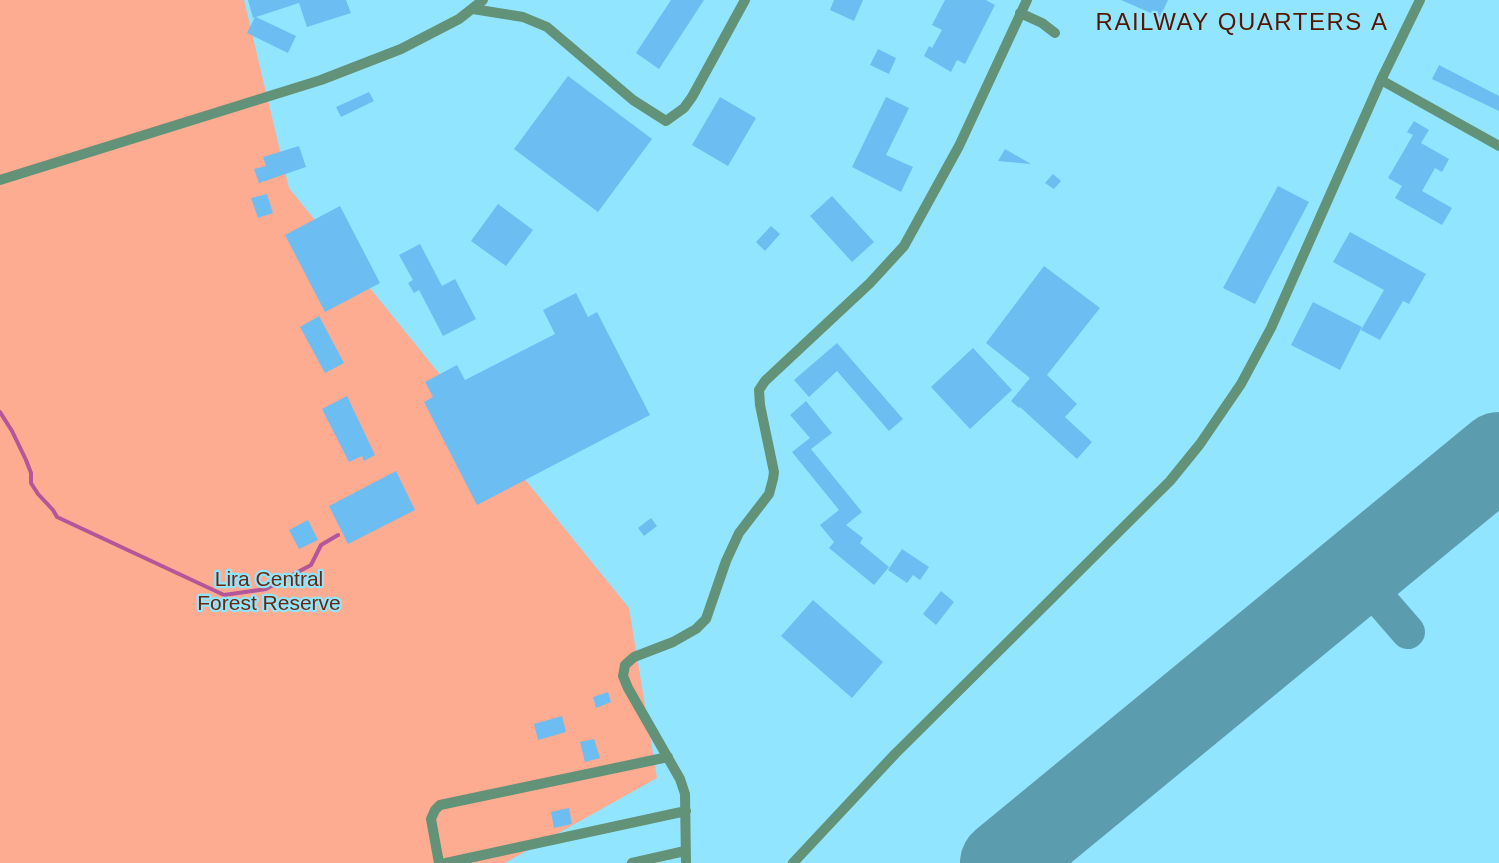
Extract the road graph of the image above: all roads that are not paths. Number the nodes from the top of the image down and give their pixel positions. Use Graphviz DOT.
graph roads {
  1 [pos="483,0"];
  2 [pos="745,0"];
  3 [pos="1027,0"];
  4 [pos="1420,0"];
  5 [pos="473,9"];
  6 [pos="1020,13"];
  7 [pos="1055,33"];
  8 [pos="1381,80"];
  9 [pos="1499,146"];
  10 [pos="0,180"];
  11 [pos="668,757"];
  12 [pos="686,811"];
  13 [pos="685,851"];
  14 [pos="439,863"];
  15 [pos="446,863"];
  16 [pos="632,863"];
  17 [pos="686,863"];
  18 [pos="793,863"];
  1 -- 5 [label="street"];
  2 -- 5 [label="street"];
  3 -- 6 [label="street"];
  4 -- 8 [label="street"];
  5 -- 10 [label="street"];
  6 -- 7 [label="street"];
  6 -- 11 [label="street"];
  8 -- 9 [label="street"];
  8 -- 18 [label="street"];
  11 -- 12 [label="street"];
  11 -- 14 [label="street"];
  12 -- 13 [label="street"];
  12 -- 15 [label="street"];
  13 -- 16 [label="street"];
  13 -- 17 [label="street"];
}
